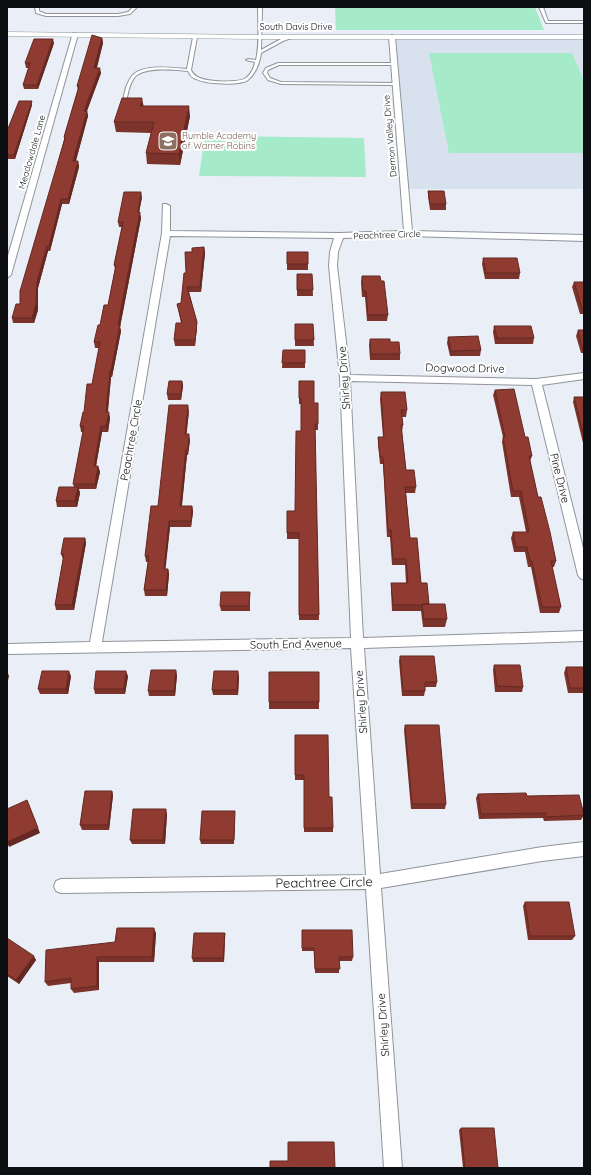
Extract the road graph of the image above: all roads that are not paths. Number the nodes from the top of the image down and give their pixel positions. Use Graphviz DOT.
graph roads {
  1 [pos="37,7"];
  2 [pos="136,7"];
  3 [pos="260,7"];
  4 [pos="541,7"];
  5 [pos="584,22"];
  6 [pos="7,34"];
  7 [pos="75,34"];
  8 [pos="584,36"];
  9 [pos="196,37"];
  10 [pos="259,37"];
  11 [pos="292,37"];
  12 [pos="392,37"];
  13 [pos="260,52"];
  14 [pos="248,60"];
  15 [pos="258,61"];
  16 [pos="394,64"];
  17 [pos="190,70"];
  18 [pos="395,84"];
  19 [pos="124,102"];
  20 [pos="166,206"];
  21 [pos="166,233"];
  22 [pos="408,233"];
  23 [pos="339,236"];
  24 [pos="584,238"];
  25 [pos="7,275"];
  26 [pos="584,376"];
  27 [pos="345,378"];
  28 [pos="536,382"];
  29 [pos="584,575"];
  30 [pos="584,636"];
  31 [pos="357,643"];
  32 [pos="95,648"];
  33 [pos="7,649"];
  34 [pos="584,849"];
  35 [pos="374,882"];
  36 [pos="61,886"];
  37 [pos="392,1168"];
  1 -- 2 [label="lane"];
  3 -- 10 [label="lane"];
  4 -- 5 [label="lane"];
  6 -- 7 [label="street, South Davis Drive"];
  7 -- 9 [label="street, South Davis Drive"];
  7 -- 25 [label="street, Meadowdale Lane"];
  8 -- 12 [label="street, South Davis Drive"];
  9 -- 10 [label="street, South Davis Drive"];
  9 -- 17 [label="lane"];
  10 -- 11 [label="street, South Davis Drive"];
  10 -- 13 [label="lane"];
  11 -- 12 [label="street, South Davis Drive"];
  11 -- 13 [label="lane"];
  12 -- 16 [label="street, Demon Valley Drive"];
  13 -- 15 [label="lane"];
  14 -- 15 [label="lane"];
  15 -- 17 [label="lane"];
  16 -- 18 [label="street, Demon Valley Drive"];
  16 -- 18 [label="lane"];
  17 -- 19 [label="lane"];
  18 -- 22 [label="street, Demon Valley Drive"];
  20 -- 21 [label="street, Peachtree Circle"];
  21 -- 23 [label="street, Peachtree Circle"];
  21 -- 32 [label="street, Peachtree Circle"];
  22 -- 23 [label="street, Peachtree Circle"];
  22 -- 24 [label="street, Peachtree Circle"];
  23 -- 27 [label="street, Shirley Drive"];
  26 -- 28 [label="street, Dogwood Drive"];
  27 -- 28 [label="street, Dogwood Drive"];
  27 -- 31 [label="street, Shirley Drive"];
  28 -- 29 [label="street, Pine Drive"];
  30 -- 31 [label="street, South End Avenue"];
  31 -- 32 [label="street, South End Avenue"];
  31 -- 35 [label="street, Shirley Drive"];
  32 -- 33 [label="street, South End Avenue"];
  34 -- 35 [label="street, Peachtree Circle"];
  35 -- 36 [label="street, Peachtree Circle"];
  35 -- 37 [label="street, Shirley Drive"];
}
